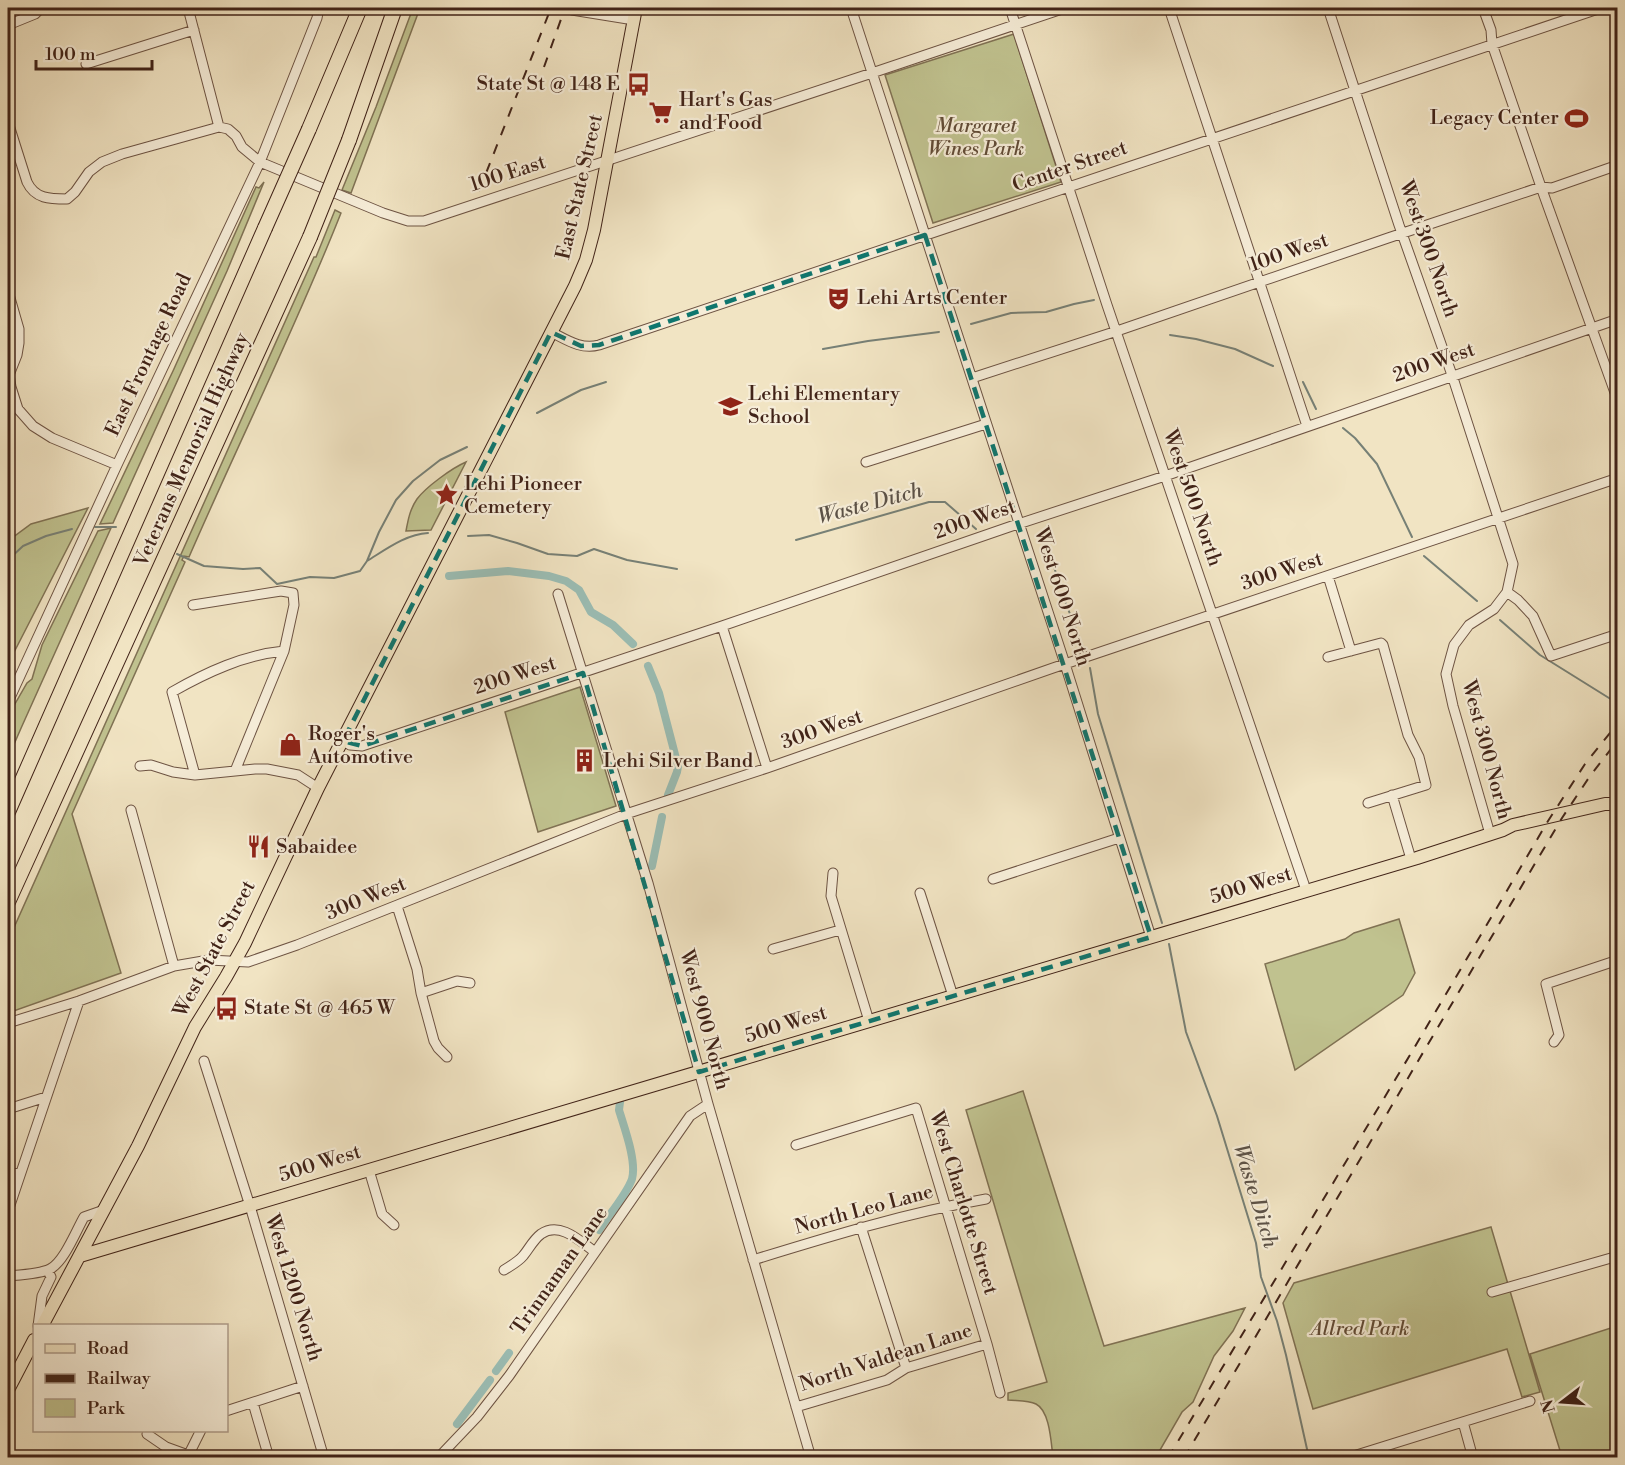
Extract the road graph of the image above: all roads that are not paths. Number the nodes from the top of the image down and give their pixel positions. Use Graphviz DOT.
graph roads {
  1 [pos="41,8"];
  2 [pos="188,8"];
  3 [pos="319,8"];
  4 [pos="360,8"];
  5 [pos="395,8"];
  6 [pos="636,8"];
  7 [pos="851,8"];
  8 [pos="1010,8"];
  9 [pos="1065,8"];
  10 [pos="1169,8"];
  11 [pos="1328,8"];
  12 [pos="1483,8"];
  13 [pos="1601,8"];
  14 [pos="572,10"];
  15 [pos="634,20"];
  16 [pos="1016,24"];
  17 [pos="8,25"];
  18 [pos="194,30"];
  19 [pos="1492,44"];
  20 [pos="86,64"];
  21 [pos="872,73"];
  22 [pos="1356,90"];
  23 [pos="8,122"];
  24 [pos="219,127"];
  25 [pos="1213,138"];
  26 [pos="607,160"];
  27 [pos="260,162"];
  28 [pos="1617,165"];
  29 [pos="1068,186"];
  30 [pos="1541,187"];
  31 [pos="1402,233"];
  32 [pos="925,235"];
  33 [pos="1258,282"];
  34 [pos="8,291"];
  35 [pos="1617,319"];
  36 [pos="1592,329"];
  37 [pos="1117,331"];
  38 [pos="551,332"];
  39 [pos="1452,375"];
  40 [pos="8,376"];
  41 [pos="972,378"];
  42 [pos="518,397"];
  43 [pos="1617,401"];
  44 [pos="986,424"];
  45 [pos="1307,426"];
  46 [pos="866,462"];
  47 [pos="117,465"];
  48 [pos="1165,476"];
  49 [pos="1617,478"];
  50 [pos="1499,519"];
  51 [pos="1019,524"];
  52 [pos="1328,576"];
  53 [pos="1507,592"];
  54 [pos="558,594"];
  55 [pos="194,605"];
  56 [pos="1212,615"];
  57 [pos="722,626"];
  58 [pos="1617,634"];
  59 [pos="284,651"];
  60 [pos="1351,651"];
  61 [pos="1328,657"];
  62 [pos="1065,664"];
  63 [pos="583,673"];
  64 [pos="8,702"];
  65 [pos="343,741"];
  66 [pos="140,766"];
  67 [pos="767,768"];
  68 [pos="235,771"];
  69 [pos="195,775"];
  70 [pos="318,788"];
  71 [pos="1392,795"];
  72 [pos="1368,803"];
  73 [pos="1617,804"];
  74 [pos="131,810"];
  75 [pos="8,812"];
  76 [pos="626,814"];
  77 [pos="1490,834"];
  78 [pos="1119,838"];
  79 [pos="1411,859"];
  80 [pos="833,873"];
  81 [pos="993,879"];
  82 [pos="1306,890"];
  83 [pos="920,892"];
  84 [pos="8,902"];
  85 [pos="397,906"];
  86 [pos="840,930"];
  87 [pos="1151,937"];
  88 [pos="773,949"];
  89 [pos="1617,960"];
  90 [pos="236,961"];
  91 [pos="174,966"];
  92 [pos="470,983"];
  93 [pos="421,993"];
  94 [pos="953,996"];
  95 [pos="79,1001"];
  96 [pos="869,1021"];
  97 [pos="8,1023"];
  98 [pos="1554,1042"];
  99 [pos="447,1057"];
  100 [pos="204,1061"];
  101 [pos="699,1072"];
  102 [pos="46,1097"];
  103 [pos="708,1104"];
  104 [pos="8,1109"];
  105 [pos="796,1146"];
  106 [pos="369,1170"];
  107 [pos="20,1172"];
  108 [pos="8,1176"];
  109 [pos="986,1199"];
  110 [pos="250,1206"];
  111 [pos="945,1207"];
  112 [pos="104,1210"];
  113 [pos="8,1211"];
  114 [pos="394,1225"];
  115 [pos="861,1227"];
  116 [pos="595,1252"];
  117 [pos="80,1256"];
  118 [pos="1617,1256"];
  119 [pos="753,1260"];
  120 [pos="504,1270"];
  121 [pos="48,1271"];
  122 [pos="8,1276"];
  123 [pos="1492,1292"];
  124 [pos="40,1324"];
  125 [pos="41,1324"];
  126 [pos="33,1342"];
  127 [pos="987,1344"];
  128 [pos="906,1368"];
  129 [pos="303,1386"];
  130 [pos="8,1389"];
  131 [pos="1000,1393"];
  132 [pos="1530,1401"];
  133 [pos="253,1403"];
  134 [pos="796,1407"];
  135 [pos="228,1410"];
  136 [pos="1463,1422"];
  137 [pos="200,1432"];
  138 [pos="147,1434"];
  139 [pos="188,1456"];
  140 [pos="269,1458"];
  141 [pos="324,1458"];
  142 [pos="438,1458"];
  143 [pos="811,1458"];
  144 [pos="1347,1458"];
  145 [pos="1473,1458"];
  1 -- 17 [label="street"];
  2 -- 18 [label="street"];
  3 -- 27 [label="street, East Frontage Road"];
  4 -- 75 [label="highway, Veterans Memorial Highway, bridge"];
  5 -- 84 [label="highway, Veterans Memorial Highway, bridge"];
  6 -- 15 [label="main road, East State Street"];
  7 -- 21 [label="street, West 600 North"];
  8 -- 16 [label="street, West 500 North"];
  9 -- 16 [label="street, 100 East"];
  10 -- 25 [label="street"];
  11 -- 22 [label="street, West 300 North"];
  12 -- 19 [label="street"];
  13 -- 19 [label="street, Center Street"];
  14 -- 15 [label="street"];
  15 -- 26 [label="main road, East State Street"];
  16 -- 21 [label="street, 100 East"];
  16 -- 29 [label="street, West 500 North"];
  18 -- 20 [label="street"];
  18 -- 24 [label="street"];
  19 -- 22 [label="street, Center Street"];
  19 -- 30 [label="street"];
  21 -- 26 [label="street, 100 East"];
  21 -- 32 [label="street, West 600 North"];
  22 -- 25 [label="street, Center Street"];
  22 -- 31 [label="street, West 300 North"];
  23 -- 24 [label="street"];
  24 -- 27 [label="street"];
  25 -- 29 [label="street, Center Street"];
  25 -- 33 [label="street"];
  26 -- 27 [label="street, 100 East"];
  26 -- 38 [label="main road, East State Street"];
  27 -- 47 [label="street, East Frontage Road"];
  28 -- 30 [label="street, 100 West"];
  29 -- 32 [label="street, Center Street"];
  29 -- 37 [label="street, West 500 North"];
  30 -- 31 [label="street, 100 West"];
  30 -- 36 [label="street"];
  31 -- 33 [label="street, 100 West"];
  31 -- 39 [label="street, West 300 North"];
  32 -- 38 [label="street, Center Street"];
  32 -- 41 [label="street, West 600 North"];
  33 -- 37 [label="street, 100 West"];
  33 -- 45 [label="street"];
  34 -- 40 [label="street"];
  35 -- 36 [label="street, 200 West"];
  36 -- 39 [label="street, 200 West"];
  36 -- 43 [label="street"];
  37 -- 41 [label="street, 100 West"];
  37 -- 48 [label="street, West 500 North"];
  38 -- 42 [label="main road, East State Street"];
  39 -- 45 [label="street, 200 West"];
  39 -- 50 [label="street, West 300 North"];
  40 -- 47 [label="street"];
  41 -- 44 [label="street, West 600 North"];
  42 -- 65 [label="main road, West State Street"];
  44 -- 46 [label="street"];
  44 -- 51 [label="street, West 600 North"];
  45 -- 48 [label="street, 200 West"];
  47 -- 64 [label="street, East Frontage Road"];
  48 -- 51 [label="street, 200 West"];
  48 -- 56 [label="street, West 500 North"];
  49 -- 50 [label="street, 300 West"];
  50 -- 52 [label="street, 300 West"];
  50 -- 53 [label="street, West 300 North"];
  51 -- 57 [label="street, 200 West"];
  51 -- 62 [label="street, West 600 North"];
  52 -- 56 [label="street, 300 West"];
  52 -- 60 [label="street"];
  53 -- 58 [label="street"];
  53 -- 77 [label="street, West 300 North"];
  54 -- 63 [label="street, West 900 North"];
  55 -- 59 [label="street"];
  56 -- 62 [label="street, 300 West"];
  56 -- 82 [label="street, West 500 North"];
  57 -- 63 [label="street, 200 West"];
  57 -- 67 [label="street"];
  59 -- 68 [label="street"];
  59 -- 69 [label="street"];
  60 -- 61 [label="street"];
  60 -- 71 [label="street"];
  62 -- 67 [label="street, 300 West"];
  62 -- 78 [label="street, West 600 North"];
  63 -- 65 [label="street, 200 West"];
  63 -- 76 [label="street, West 900 North"];
  65 -- 70 [label="main road, West State Street"];
  66 -- 69 [label="street"];
  67 -- 76 [label="street, 300 West"];
  68 -- 69 [label="street"];
  68 -- 70 [label="street"];
  70 -- 90 [label="main road, West State Street"];
  71 -- 72 [label="street"];
  71 -- 79 [label="street"];
  73 -- 77 [label="main road, 500 West"];
  74 -- 91 [label="street"];
  76 -- 85 [label="street, 300 West"];
  76 -- 101 [label="street, West 900 North"];
  77 -- 79 [label="main road, 500 West"];
  78 -- 81 [label="street"];
  78 -- 87 [label="street, West 600 North"];
  79 -- 82 [label="main road, 500 West"];
  80 -- 86 [label="street"];
  82 -- 87 [label="main road, 500 West"];
  83 -- 94 [label="street"];
  85 -- 90 [label="street, 300 West"];
  85 -- 93 [label="street"];
  86 -- 88 [label="street"];
  86 -- 96 [label="street"];
  87 -- 94 [label="main road, 500 West"];
  89 -- 98 [label="street"];
  90 -- 91 [label="street, 300 West"];
  90 -- 112 [label="main road, West State Street"];
  91 -- 95 [label="street, 300 West"];
  92 -- 93 [label="street"];
  93 -- 99 [label="street"];
  94 -- 96 [label="main road, 500 West"];
  95 -- 97 [label="street, 300 West"];
  95 -- 102 [label="street"];
  96 -- 101 [label="main road, 500 West"];
  100 -- 110 [label="street, West 1200 North"];
  101 -- 103 [label="street, West 900 North"];
  101 -- 106 [label="main road, 500 West"];
  102 -- 104 [label="street"];
  102 -- 107 [label="street"];
  103 -- 116 [label="street, Trinnaman Lane"];
  103 -- 119 [label="street, West 900 North"];
  105 -- 111 [label="street, West Charlotte Street"];
  106 -- 110 [label="main road, 500 West"];
  106 -- 114 [label="street"];
  107 -- 108 [label="street"];
  107 -- 113 [label="street"];
  109 -- 111 [label="street, North Leo Lane"];
  110 -- 117 [label="main road, 500 West"];
  110 -- 129 [label="street, West 1200 North"];
  111 -- 115 [label="street, North Leo Lane"];
  111 -- 127 [label="street, West Charlotte Street"];
  112 -- 117 [label="main road, West State Street"];
  112 -- 121 [label="street"];
  115 -- 119 [label="street, North Leo Lane"];
  115 -- 128 [label="street"];
  116 -- 120 [label="street"];
  116 -- 142 [label="street, Trinnaman Lane"];
  117 -- 125 [label="main road, West State Street"];
  118 -- 123 [label="street"];
  119 -- 134 [label="street, West 900 North"];
  121 -- 122 [label="street"];
  121 -- 124 [label="street"];
  126 -- 130 [label="main road"];
  127 -- 128 [label="street, North Valdean Lane"];
  127 -- 131 [label="street, West Charlotte Street"];
  128 -- 134 [label="street, North Valdean Lane"];
  129 -- 133 [label="street"];
  129 -- 141 [label="street, West 1200 North"];
  132 -- 136 [label="street"];
  133 -- 135 [label="street"];
  133 -- 140 [label="street"];
  134 -- 143 [label="street, West 900 North"];
  136 -- 144 [label="street"];
  136 -- 145 [label="street"];
  137 -- 139 [label="street"];
  138 -- 139 [label="street"];
}
